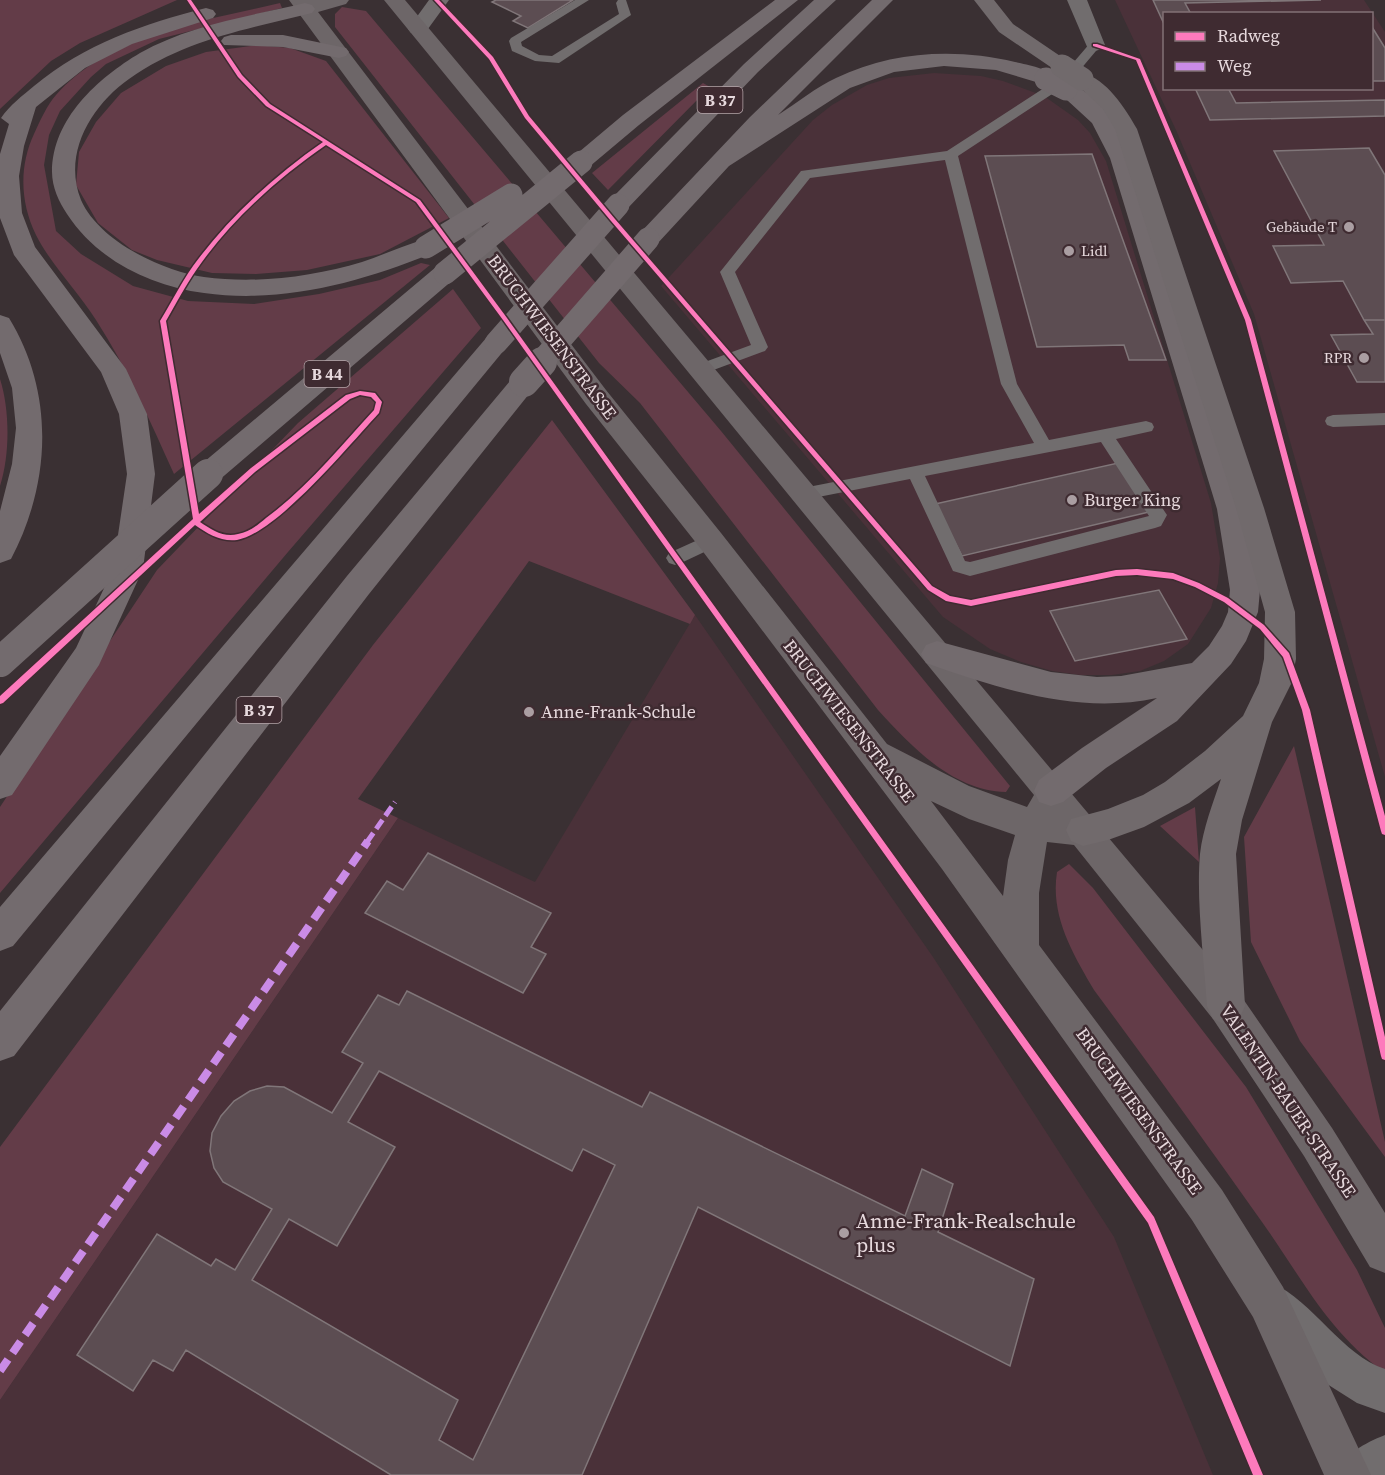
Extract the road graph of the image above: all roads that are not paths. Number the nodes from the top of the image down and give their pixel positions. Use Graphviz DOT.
graph roads {
  1 [pos="265,0"];
  2 [pos="326,0"];
  3 [pos="339,0"];
  4 [pos="394,0"];
  5 [pos="439,0"];
  6 [pos="583,0"];
  7 [pos="788,0"];
  8 [pos="826,0"];
  9 [pos="883,0"];
  10 [pos="984,0"];
  11 [pos="1077,0"];
  12 [pos="308,3"];
  13 [pos="622,3"];
  14 [pos="217,21"];
  15 [pos="191,29"];
  16 [pos="418,30"];
  17 [pos="1095,45"];
  18 [pos="339,52"];
  19 [pos="1064,78"];
  20 [pos="26,103"];
  21 [pos="0,130"];
  22 [pos="951,155"];
  23 [pos="575,156"];
  24 [pos="720,162"];
  25 [pos="0,324"];
  26 [pos="700,370"];
  27 [pos="1385,419"];
  28 [pos="1334,421"];
  29 [pos="1146,427"];
  30 [pos="1105,435"];
  31 [pos="1044,446"];
  32 [pos="915,471"];
  33 [pos="802,494"];
  34 [pos="711,541"];
  35 [pos="0,551"];
  36 [pos="675,558"];
  37 [pos="937,654"];
  38 [pos="0,662"];
  39 [pos="1198,675"];
  40 [pos="1256,722"];
  41 [pos="870,748"];
  42 [pos="0,784"];
  43 [pos="1052,791"];
  44 [pos="1034,826"];
  45 [pos="1083,830"];
  46 [pos="0,934"];
  47 [pos="1021,948"];
  48 [pos="1226,1006"];
  49 [pos="0,1042"];
  50 [pos="1385,1252"];
  51 [pos="1268,1302"];
  52 [pos="1385,1391"];
  53 [pos="1385,1458"];
  54 [pos="1348,1475"];
  55 [pos="1361,1475"];
  1 -- 14 [label="highway"];
  2 -- 12 [label="main road"];
  3 -- 12 [label="main road"];
  4 -- 16 [label="main road"];
  5 -- 16 [label="street"];
  6 -- 13 [label="lane"];
  7 -- 23 [label="highway, B 44"];
  8 -- 46 [label="highway, B 37, bridge"];
  9 -- 24 [label="highway, B 37"];
  10 -- 19 [label="highway"];
  11 -- 17 [label="street"];
  12 -- 14 [label="highway"];
  12 -- 18 [label="main road, BRUCHWIESENSTRASSE"];
  14 -- 15 [label="highway"];
  14 -- 15 [label="highway"];
  14 -- 18 [label="highway"];
  15 -- 20 [label="highway"];
  15 -- 23 [label="highway, bridge"];
  16 -- 26 [label="main road"];
  17 -- 22 [label="lane"];
  18 -- 34 [label="main road, BRUCHWIESENSTRASSE"];
  19 -- 24 [label="highway"];
  19 -- 39 [label="highway"];
  19 -- 40 [label="highway"];
  20 -- 21 [label="highway"];
  20 -- 42 [label="highway"];
  22 -- 26 [label="lane"];
  22 -- 31 [label="lane"];
  23 -- 38 [label="highway, B 44, bridge"];
  24 -- 49 [label="highway, B 37, bridge"];
  25 -- 35 [label="highway"];
  26 -- 33 [label="main road"];
  27 -- 28 [label="lane"];
  29 -- 30 [label="lane"];
  30 -- 31 [label="lane"];
  30 -- 32 [label="lane"];
  31 -- 32 [label="lane"];
  32 -- 33 [label="lane"];
  33 -- 37 [label="main road"];
  34 -- 36 [label="lane"];
  34 -- 41 [label="main road, BRUCHWIESENSTRASSE"];
  37 -- 39 [label="highway"];
  37 -- 43 [label="main road"];
  39 -- 43 [label="highway"];
  40 -- 45 [label="highway"];
  40 -- 48 [label="highway"];
  41 -- 44 [label="main road"];
  41 -- 47 [label="main road, BRUCHWIESENSTRASSE"];
  43 -- 44 [label="main road"];
  43 -- 45 [label="main road"];
  44 -- 45 [label="main road"];
  44 -- 47 [label="main road"];
  45 -- 48 [label="main road, VALENTIN-BAUER-STRASSE"];
  47 -- 51 [label="main road, BRUCHWIESENSTRASSE"];
  48 -- 50 [label="main road, VALENTIN-BAUER-STRASSE"];
  51 -- 52 [label="street"];
  51 -- 54 [label="main road, BRUCHWIESENSTRASSE"];
  53 -- 55 [label="street"];
}
